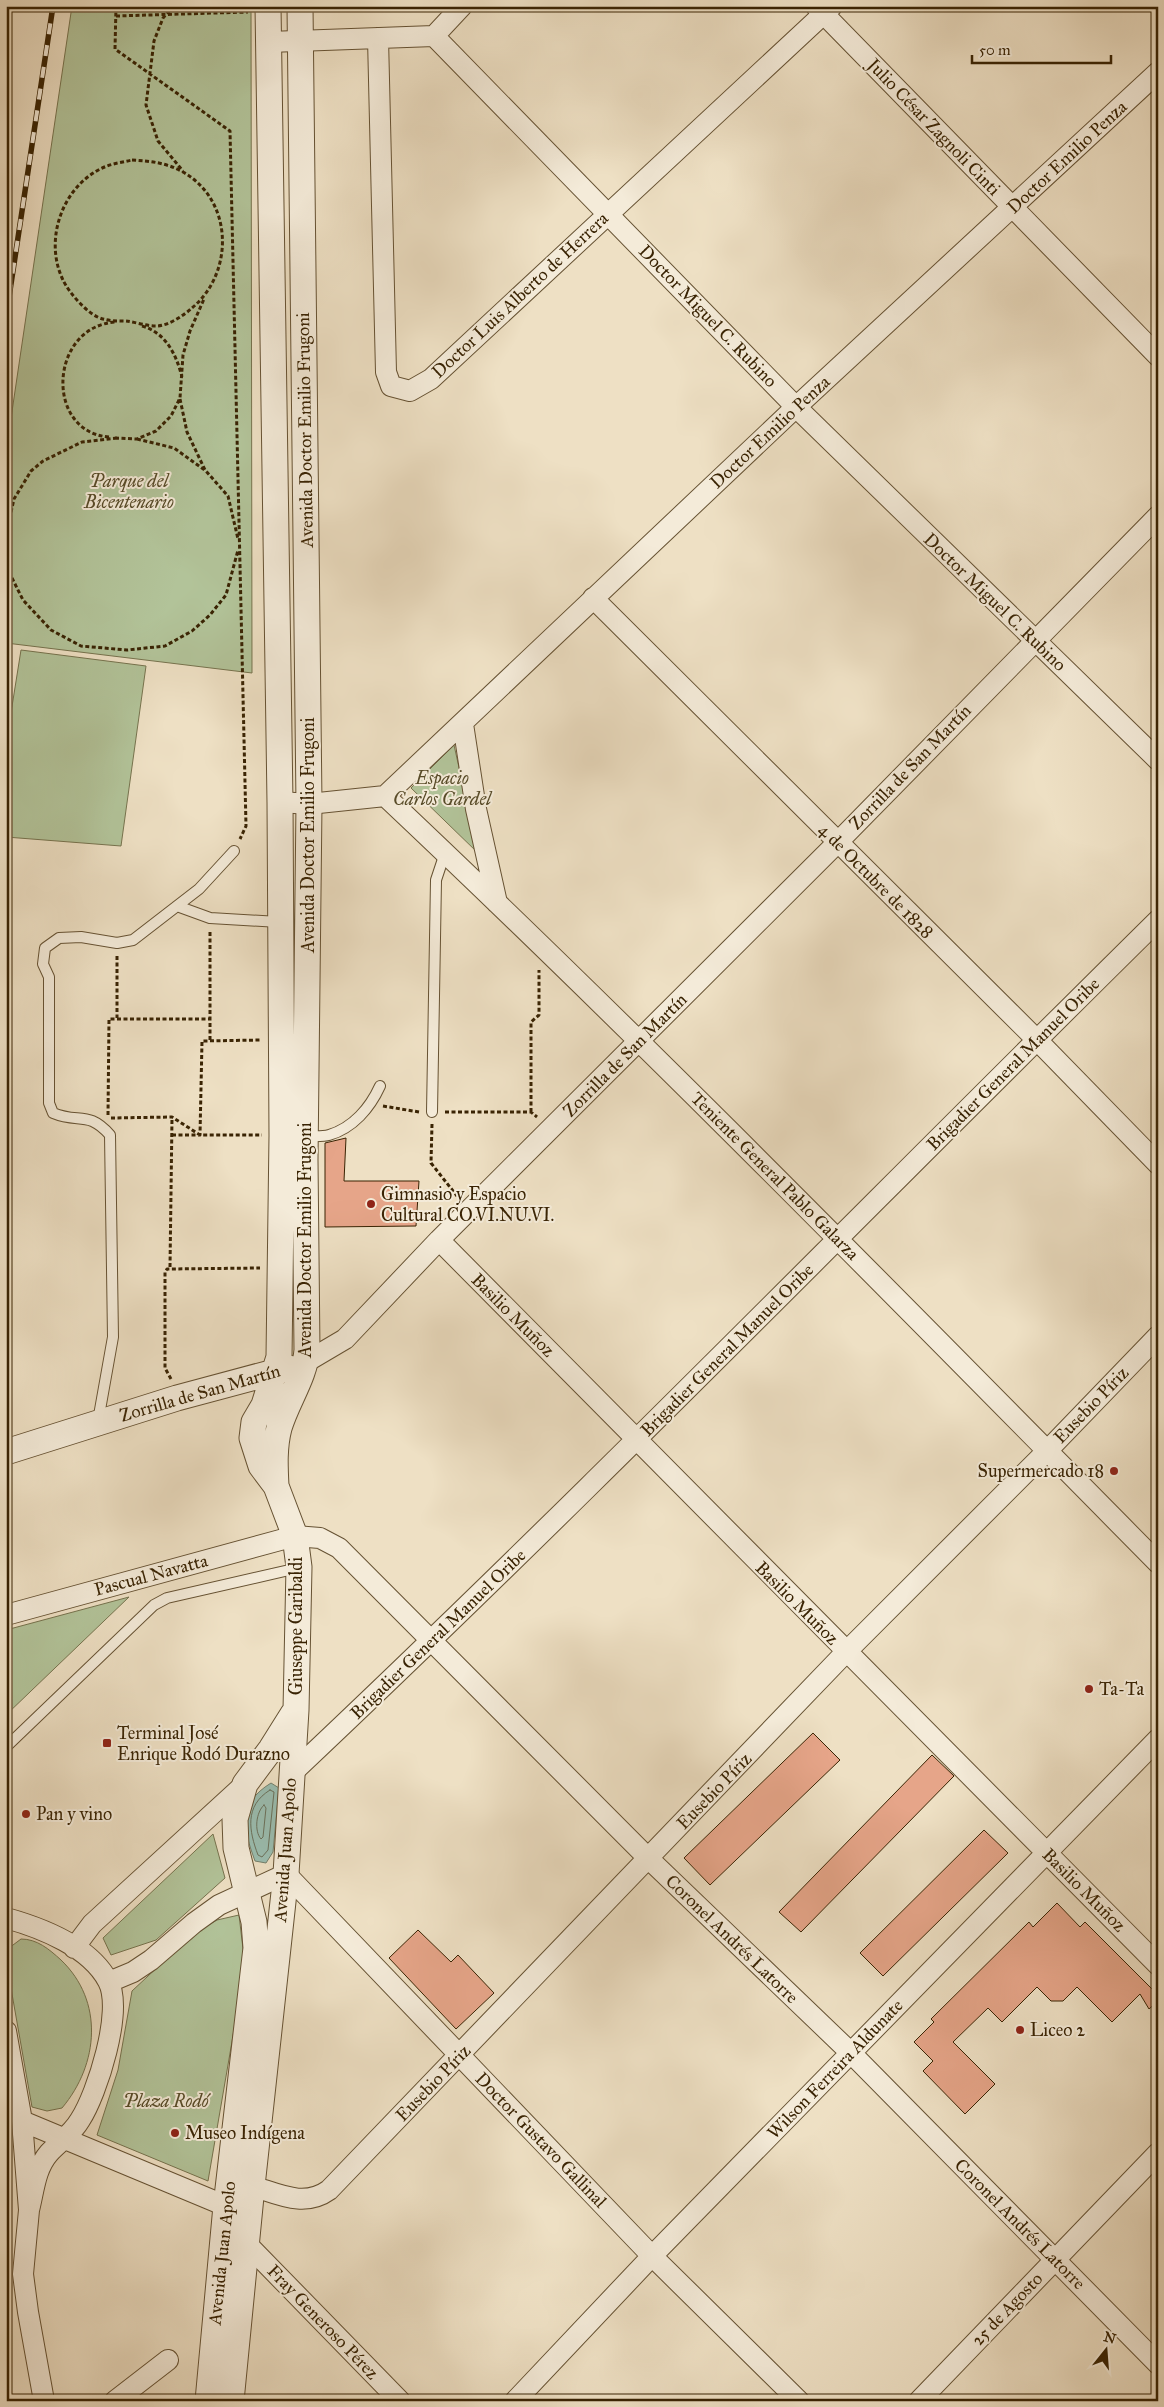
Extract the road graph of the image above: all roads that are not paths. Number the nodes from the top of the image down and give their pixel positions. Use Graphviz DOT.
graph roads {
  1 [pos="300,6"];
  2 [pos="462,6"];
  3 [pos="268,9"];
  4 [pos="824,9"];
  5 [pos="434,36"];
  6 [pos="378,38"];
  7 [pos="302,40"];
  8 [pos="269,42"];
  9 [pos="1158,72"];
  10 [pos="1013,208"];
  11 [pos="608,214"];
  12 [pos="1158,356"];
  13 [pos="796,406"];
  14 [pos="1158,516"];
  15 [pos="593,598"];
  16 [pos="1034,640"];
  17 [pos="463,724"];
  18 [pos="1158,760"];
  19 [pos="385,796"];
  20 [pos="280,802"];
  21 [pos="309,804"];
  22 [pos="837,843"];
  23 [pos="234,851"];
  24 [pos="445,853"];
  25 [pos="497,903"];
  26 [pos="177,906"];
  27 [pos="1158,920"];
  28 [pos="279,922"];
  29 [pos="1037,1040"];
  30 [pos="638,1042"];
  31 [pos="380,1086"];
  32 [pos="432,1112"];
  33 [pos="293,1136"];
  34 [pos="1158,1164"];
  35 [pos="839,1239"];
  36 [pos="439,1240"];
  37 [pos="1158,1336"];
  38 [pos="306,1362"];
  39 [pos="276,1372"];
  40 [pos="214,1389"];
  41 [pos="257,1416"];
  42 [pos="98,1422"];
  43 [pos="636,1440"];
  44 [pos="1047,1451"];
  45 [pos="6,1452"];
  46 [pos="276,1486"];
  47 [pos="295,1536"];
  48 [pos="1158,1563"];
  49 [pos="299,1568"];
  50 [pos="6,1615"];
  51 [pos="432,1642"];
  52 [pos="846,1652"];
  53 [pos="296,1710"];
  54 [pos="1158,1739"];
  55 [pos="6,1747"];
  56 [pos="291,1774"];
  57 [pos="252,1775"];
  58 [pos="1047,1852"];
  59 [pos="649,1859"];
  60 [pos="286,1874"];
  61 [pos="247,1892"];
  62 [pos="6,1918"];
  63 [pos="74,1948"];
  64 [pos="1158,1965"];
  65 [pos="109,1982"];
  66 [pos="6,2031"];
  67 [pos="851,2053"];
  68 [pos="460,2055"];
  69 [pos="22,2121"];
  70 [pos="64,2139"];
  71 [pos="1158,2153"];
  72 [pos="252,2186"];
  73 [pos="226,2206"];
  74 [pos="30,2210"];
  75 [pos="246,2243"];
  76 [pos="652,2256"];
  77 [pos="1056,2259"];
  78 [pos="168,2360"];
  79 [pos="1158,2364"];
  80 [pos="44,2401"];
  81 [pos="115,2401"];
  82 [pos="208,2401"];
  83 [pos="231,2401"];
  84 [pos="400,2401"];
  85 [pos="515,2401"];
  86 [pos="799,2401"];
  87 [pos="918,2401"];
  1 -- 7 [label="street, Avenida Doctor Emilio Frugoni"];
  2 -- 5 [label="street"];
  3 -- 8 [label="street, Avenida Doctor Emilio Frugoni"];
  4 -- 10 [label="street, Julio César Zagnoli Cinti"];
  4 -- 11 [label="street, Doctor Luis Alberto de Herrera"];
  5 -- 6 [label="street"];
  5 -- 11 [label="street, Doctor Miguel C. Rubino"];
  6 -- 7 [label="street"];
  6 -- 11 [label="street, Doctor Luis Alberto de Herrera"];
  7 -- 8 [label="street"];
  7 -- 21 [label="street, Avenida Doctor Emilio Frugoni"];
  8 -- 20 [label="street, Avenida Doctor Emilio Frugoni"];
  9 -- 10 [label="street, Doctor Emilio Penza"];
  10 -- 12 [label="street, Julio César Zagnoli Cinti"];
  10 -- 13 [label="street, Doctor Emilio Penza"];
  11 -- 13 [label="street, Doctor Miguel C. Rubino"];
  13 -- 15 [label="street, Doctor Emilio Penza"];
  13 -- 16 [label="street, Doctor Miguel C. Rubino"];
  14 -- 16 [label="street, Zorrilla de San Martín"];
  15 -- 17 [label="street, Doctor Emilio Penza"];
  15 -- 22 [label="street, 4 de Octubre de 1828"];
  16 -- 18 [label="street, Doctor Miguel C. Rubino"];
  16 -- 22 [label="street, Zorrilla de San Martín"];
  17 -- 19 [label="street, Doctor Emilio Penza"];
  17 -- 25 [label="street"];
  19 -- 21 [label="street"];
  19 -- 24 [label="street, Teniente General Pablo Galarza"];
  20 -- 21 [label="street"];
  20 -- 28 [label="street, Avenida Doctor Emilio Frugoni"];
  21 -- 33 [label="street, Avenida Doctor Emilio Frugoni"];
  22 -- 29 [label="street, 4 de Octubre de 1828"];
  22 -- 30 [label="street, Zorrilla de San Martín"];
  23 -- 26 [label="lane"];
  24 -- 25 [label="street, Teniente General Pablo Galarza"];
  24 -- 32 [label="lane"];
  25 -- 30 [label="street, Teniente General Pablo Galarza"];
  26 -- 28 [label="lane"];
  26 -- 42 [label="lane"];
  27 -- 29 [label="street, Brigadier General Manuel Oribe"];
  28 -- 33 [label="street, Avenida Doctor Emilio Frugoni"];
  29 -- 34 [label="street, 4 de Octubre de 1828"];
  29 -- 35 [label="street, Brigadier General Manuel Oribe"];
  30 -- 35 [label="street, Teniente General Pablo Galarza"];
  30 -- 36 [label="street, Zorrilla de San Martín"];
  31 -- 33 [label="lane"];
  33 -- 38 [label="street, Avenida Doctor Emilio Frugoni"];
  33 -- 39 [label="street, Avenida Doctor Emilio Frugoni"];
  35 -- 43 [label="street, Brigadier General Manuel Oribe"];
  35 -- 44 [label="street, Teniente General Pablo Galarza"];
  36 -- 38 [label="street, Zorrilla de San Martín"];
  36 -- 43 [label="street, Basilio Muñoz"];
  37 -- 44 [label="street, Eusebio Píriz"];
  38 -- 39 [label="street, Zorrilla de San Martín"];
  38 -- 46 [label="street, Avenida Doctor Emilio Frugoni"];
  39 -- 40 [label="street, Zorrilla de San Martín"];
  39 -- 41 [label="street, Avenida Doctor Emilio Frugoni"];
  40 -- 41 [label="street"];
  40 -- 42 [label="street, Zorrilla de San Martín"];
  41 -- 46 [label="street, Avenida Doctor Emilio Frugoni"];
  42 -- 45 [label="street, Zorrilla de San Martín"];
  43 -- 51 [label="street, Brigadier General Manuel Oribe"];
  43 -- 52 [label="street, Basilio Muñoz"];
  44 -- 48 [label="street, Teniente General Pablo Galarza"];
  44 -- 52 [label="street, Eusebio Píriz"];
  46 -- 47 [label="street, Giuseppe Garibaldi"];
  47 -- 49 [label="street, Giuseppe Garibaldi"];
  47 -- 50 [label="street, Pascual Navatta"];
  47 -- 51 [label="street, Coronel Andrés Latorre"];
  49 -- 53 [label="street, Giuseppe Garibaldi"];
  49 -- 55 [label="lane"];
  51 -- 56 [label="street, Brigadier General Manuel Oribe"];
  51 -- 59 [label="street, Coronel Andrés Latorre"];
  52 -- 58 [label="street, Basilio Muñoz"];
  52 -- 59 [label="street, Eusebio Píriz"];
  53 -- 56 [label="street, Avenida Juan Apolo"];
  53 -- 57 [label="street, Avenida Juan Apolo"];
  54 -- 58 [label="street, Wilson Ferreira Aldunate"];
  56 -- 57 [label="street"];
  56 -- 60 [label="street, Avenida Juan Apolo"];
  57 -- 61 [label="street, Avenida Juan Apolo"];
  57 -- 63 [label="street"];
  58 -- 64 [label="street, Basilio Muñoz"];
  58 -- 67 [label="street, Wilson Ferreira Aldunate"];
  59 -- 67 [label="street, Coronel Andrés Latorre"];
  59 -- 68 [label="street, Eusebio Píriz"];
  60 -- 61 [label="street"];
  60 -- 68 [label="street, Doctor Gustavo Gallinal"];
  60 -- 72 [label="street, Avenida Juan Apolo"];
  61 -- 65 [label="street"];
  61 -- 73 [label="street, Avenida Juan Apolo"];
  62 -- 63 [label="street"];
  63 -- 65 [label="street"];
  65 -- 70 [label="street"];
  66 -- 69 [label="street"];
  67 -- 76 [label="street, Wilson Ferreira Aldunate"];
  67 -- 77 [label="street, Coronel Andrés Latorre"];
  68 -- 72 [label="street, Eusebio Píriz"];
  68 -- 76 [label="street, Doctor Gustavo Gallinal"];
  69 -- 70 [label="street"];
  69 -- 74 [label="street"];
  70 -- 73 [label="street"];
  70 -- 74 [label="street"];
  71 -- 77 [label="street, 25 de Agosto"];
  72 -- 75 [label="street, Avenida Juan Apolo"];
  73 -- 82 [label="street, Avenida Juan Apolo"];
  74 -- 80 [label="street"];
  75 -- 83 [label="street, Avenida Juan Apolo"];
  75 -- 84 [label="street, Fray Generoso Pérez"];
  76 -- 85 [label="street, Wilson Ferreira Aldunate"];
  76 -- 86 [label="street, Doctor Gustavo Gallinal"];
  77 -- 79 [label="street, Coronel Andrés Latorre"];
  77 -- 87 [label="street, 25 de Agosto"];
  78 -- 81 [label="street"];
}
